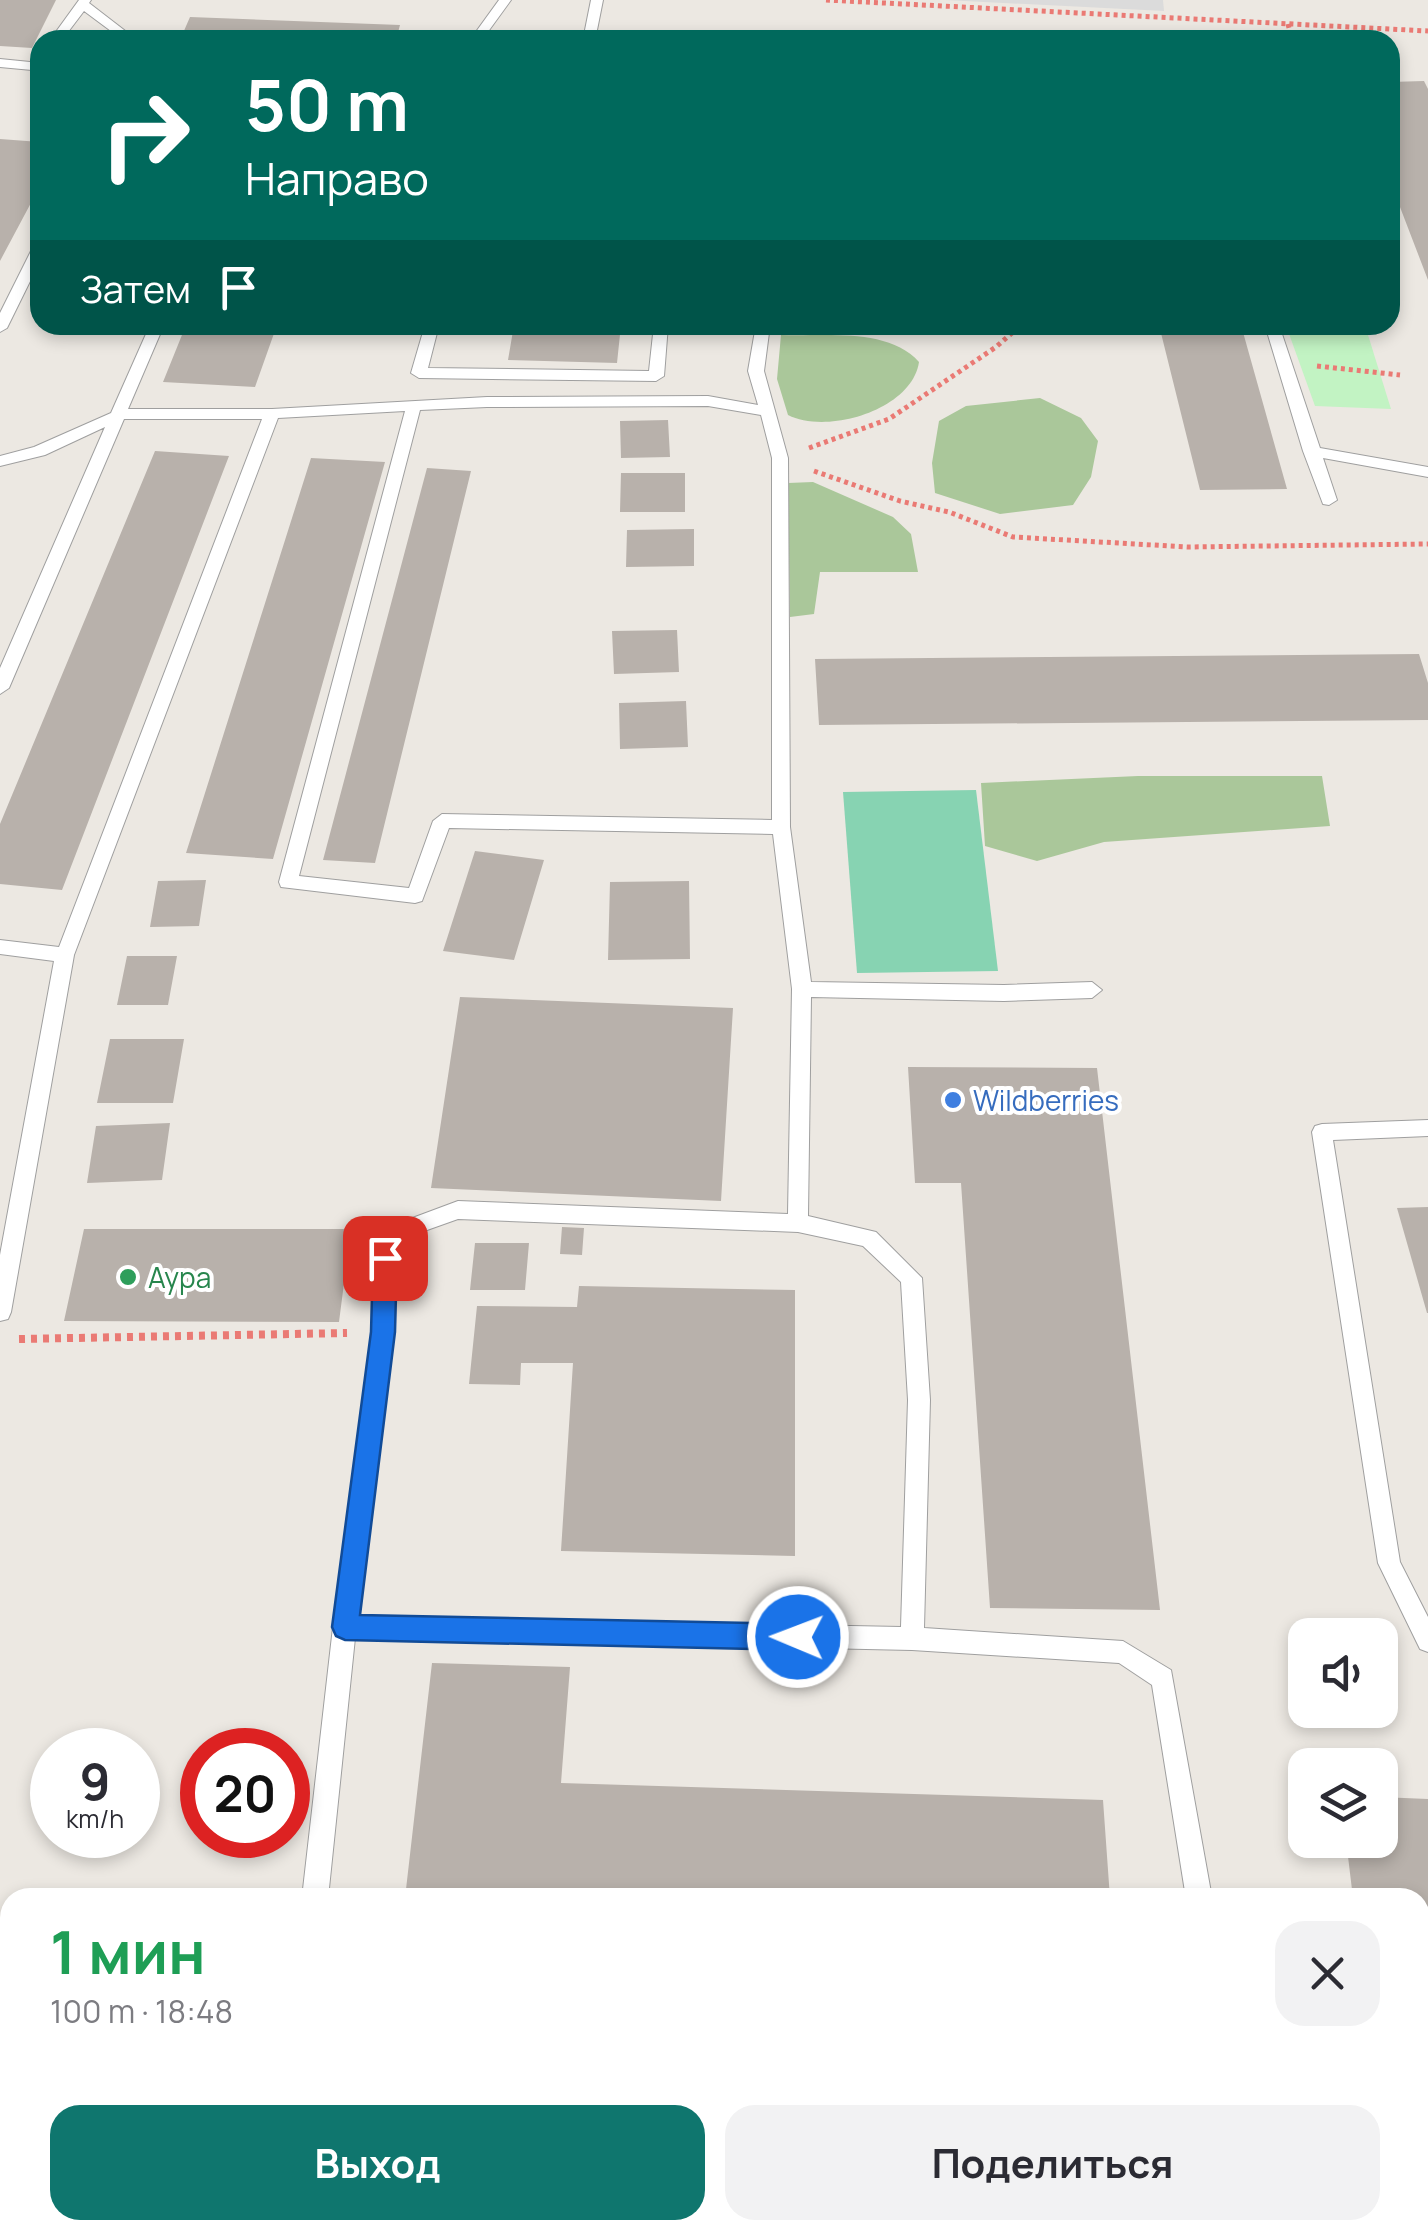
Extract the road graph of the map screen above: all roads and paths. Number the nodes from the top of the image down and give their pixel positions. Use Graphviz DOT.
graph roads {
  1 [pos="505,0"];
  2 [pos="597,0"];
  3 [pos="826,0"];
  4 [pos="84,2"];
  5 [pos="1288,24"];
  6 [pos="63,30"];
  7 [pos="119,30"];
  8 [pos="483,30"];
  9 [pos="590,30"];
  10 [pos="1290,30"];
  11 [pos="1428,31"];
  12 [pos="0,63"];
  13 [pos="30,65"];
  14 [pos="30,267"];
  15 [pos="0,328"];
  16 [pos="153,335"];
  17 [pos="429,335"];
  18 [pos="661,335"];
  19 [pos="762,335"];
  20 [pos="1010,335"];
  21 [pos="1275,335"];
  22 [pos="1283,363"];
  23 [pos="1400,375"];
  24 [pos="413,409"];
  25 [pos="764,411"];
  26 [pos="122,414"];
  27 [pos="272,414"];
  28 [pos="1311,452"];
  29 [pos="780,458"];
  30 [pos="0,461"];
  31 [pos="1428,472"];
  32 [pos="1329,500"];
  33 [pos="1428,544"];
  34 [pos="0,688"];
  35 [pos="782,827"];
  36 [pos="0,946"];
  37 [pos="65,954"];
  38 [pos="802,989"];
  39 [pos="1092,990"];
  40 [pos="1428,1128"];
  41 [pos="798,1222"];
  42 [pos="0,1312"];
  43 [pos="383,1332"];
  44 [pos="0,1340"];
  45 [pos="345,1627"];
  46 [pos="912,1639"];
  47 [pos="1428,1641"];
  48 [pos="316,1888"];
  49 [pos="1197,1888"];
  1 -- 8 [label="lane"];
  2 -- 9 [label="lane"];
  3 -- 5 [label="path"];
  4 -- 6 [label="lane"];
  4 -- 7 [label="lane"];
  5 -- 10 [label="path"];
  5 -- 11 [label="path"];
  12 -- 13 [label="lane"];
  14 -- 15 [label="lane"];
  16 -- 26 [label="lane"];
  17 -- 18 [label="lane"];
  19 -- 25 [label="lane"];
  20 -- 29 [label="path"];
  21 -- 22 [label="lane"];
  22 -- 23 [label="path"];
  22 -- 28 [label="lane"];
  24 -- 25 [label="lane"];
  24 -- 27 [label="lane"];
  24 -- 35 [label="lane"];
  25 -- 29 [label="lane"];
  26 -- 27 [label="lane"];
  26 -- 30 [label="lane"];
  26 -- 34 [label="lane"];
  27 -- 37 [label="lane"];
  28 -- 31 [label="lane"];
  28 -- 32 [label="lane"];
  29 -- 33 [label="path"];
  29 -- 35 [label="lane"];
  35 -- 38 [label="lane"];
  36 -- 37 [label="lane"];
  37 -- 42 [label="lane"];
  38 -- 39 [label="lane"];
  38 -- 41 [label="lane"];
  40 -- 47 [label="lane"];
  41 -- 43 [label="lane"];
  41 -- 46 [label="lane"];
  43 -- 44 [label="path"];
  43 -- 45 [label="lane"];
  45 -- 46 [label="lane"];
  45 -- 48 [label="lane"];
  46 -- 49 [label="lane"];
}
